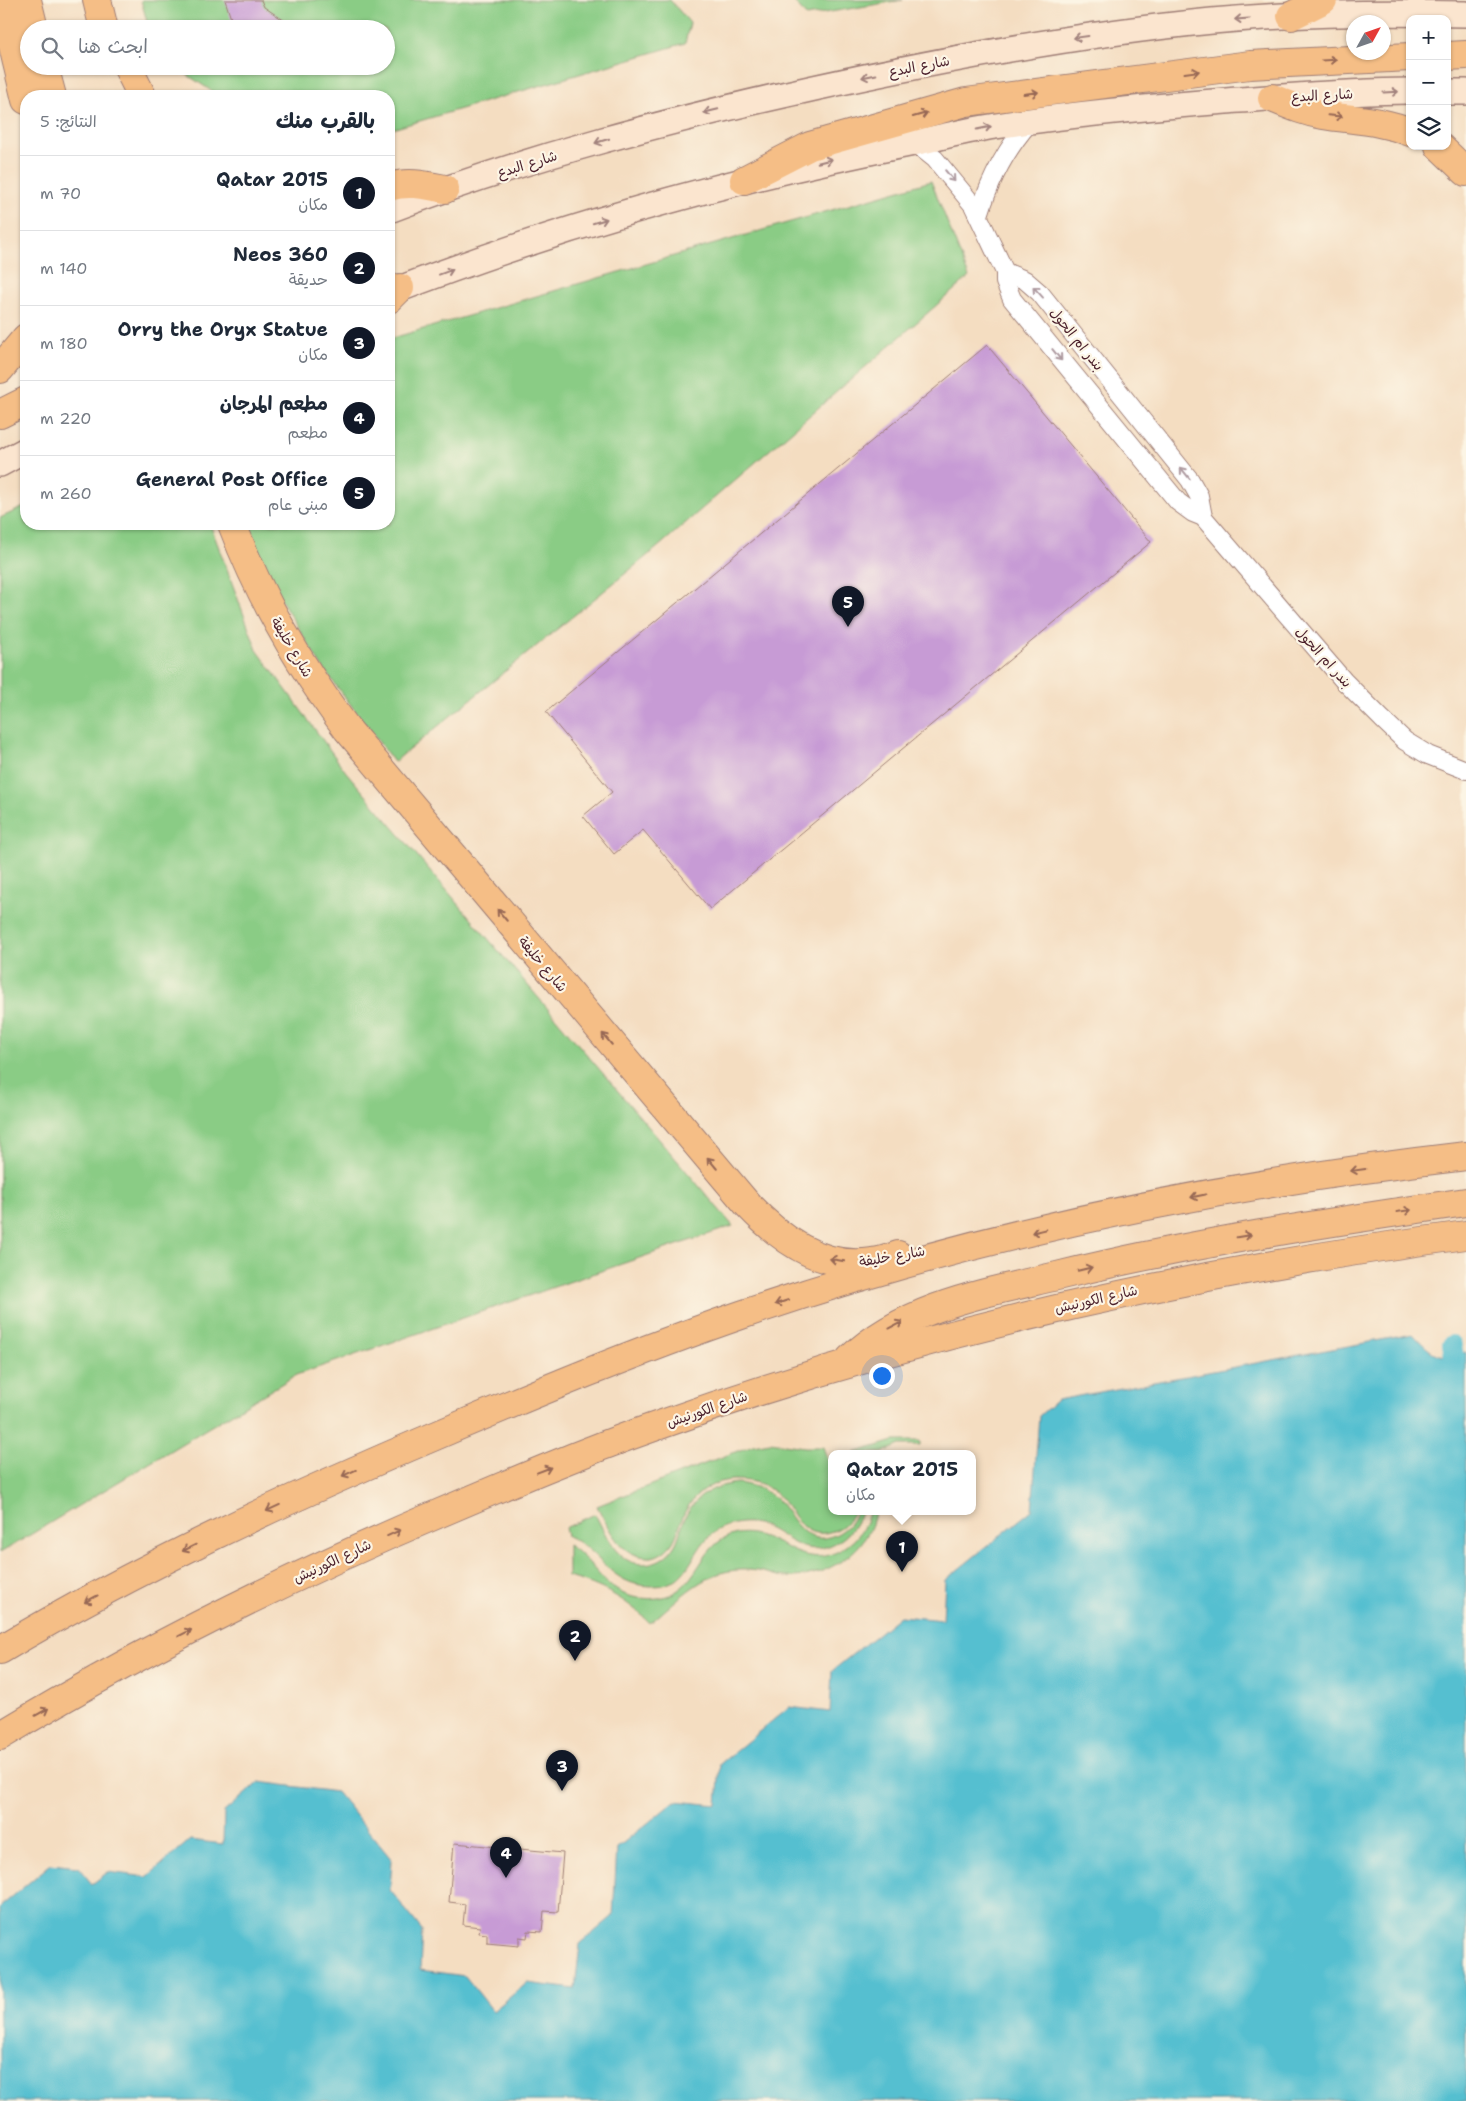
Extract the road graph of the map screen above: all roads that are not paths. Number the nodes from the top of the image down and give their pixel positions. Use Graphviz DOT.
graph roads {
  1 [pos="2,0"];
  2 [pos="27,0"];
  3 [pos="97,0"];
  4 [pos="1323,0"];
  5 [pos="1466,14"];
  6 [pos="1291,16"];
  7 [pos="32,20"];
  8 [pos="102,20"];
  9 [pos="1466,55"];
  10 [pos="1451,56"];
  11 [pos="1406,57"];
  12 [pos="20,75"];
  13 [pos="20,75"];
  14 [pos="46,75"];
  15 [pos="116,75"];
  16 [pos="132,75"];
  17 [pos="24,90"];
  18 [pos="50,90"];
  19 [pos="120,90"];
  20 [pos="139,90"];
  21 [pos="1406,92"];
  22 [pos="1451,92"];
  23 [pos="1466,92"];
  24 [pos="1272,98"];
  25 [pos="1031,121"];
  26 [pos="1406,131"];
  27 [pos="915,142"];
  28 [pos="1443,150"];
  29 [pos="1466,172"];
  30 [pos="744,180"];
  31 [pos="395,186"];
  32 [pos="445,188"];
  33 [pos="395,208"];
  34 [pos="979,215"];
  35 [pos="1005,272"];
  36 [pos="395,292"];
  37 [pos="20,345"];
  38 [pos="20,364"];
  39 [pos="0,369"];
  40 [pos="0,375"];
  41 [pos="20,404"];
  42 [pos="0,414"];
  43 [pos="20,453"];
  44 [pos="0,464"];
  45 [pos="1203,517"];
  46 [pos="234,530"];
  47 [pos="1466,770"];
  48 [pos="1466,1140"];
  49 [pos="1466,1156"];
  50 [pos="1406,1162"];
  51 [pos="1466,1202"];
  52 [pos="1466,1235"];
  53 [pos="954,1251"];
  54 [pos="843,1365"];
  55 [pos="0,1650"];
  56 [pos="0,1736"];
  1 -- 12 [label="main road"];
  2 -- 7 [label="main road"];
  3 -- 8 [label="main road"];
  4 -- 6 [label="main road"];
  5 -- 6 [label="main road, شارع البدع"];
  6 -- 32 [label="main road, شارع البدع, one-way"];
  9 -- 10 [label="main road"];
  30 -- 11 [label="main road, one-way"];
  13 -- 17 [label="main road"];
  14 -- 18 [label="main road"];
  15 -- 19 [label="main road"];
  16 -- 20 [label="main road"];
  24 -- 21 [label="main road, شارع البدع, one-way"];
  22 -- 23 [label="main road"];
  24 -- 25 [label="main road, شارع البدع"];
  24 -- 26 [label="main road, one-way"];
  27 -- 25 [label="main road, شارع البدع, one-way"];
  25 -- 34 [label="street"];
  30 -- 27 [label="main road, شارع البدع, one-way"];
  27 -- 34 [label="street, بندر ام الحول, one-way"];
  28 -- 29 [label="main road"];
  36 -- 30 [label="main road, شارع البدع, one-way"];
  31 -- 32 [label="main road"];
  32 -- 33 [label="main road, شارع البدع"];
  34 -- 35 [label="street, بندر ام الحول"];
  35 -- 45 [label="street, بندر ام الحول, one-way"];
  45 -- 35 [label="street, بندر ام الحول, one-way"];
  37 -- 39 [label="main road"];
  38 -- 40 [label="main road"];
  41 -- 42 [label="main road"];
  43 -- 44 [label="main road"];
  45 -- 47 [label="street, بندر ام الحول"];
  53 -- 46 [label="main road, شارع خليفة, one-way"];
  48 -- 50 [label="main road"];
  49 -- 50 [label="main road"];
  50 -- 53 [label="main road, one-way"];
  54 -- 51 [label="main road, one-way"];
  52 -- 54 [label="main road, شارع الكورنيش"];
  53 -- 55 [label="main road, one-way"];
  56 -- 54 [label="main road, شارع الكورنيش, one-way"];
}
